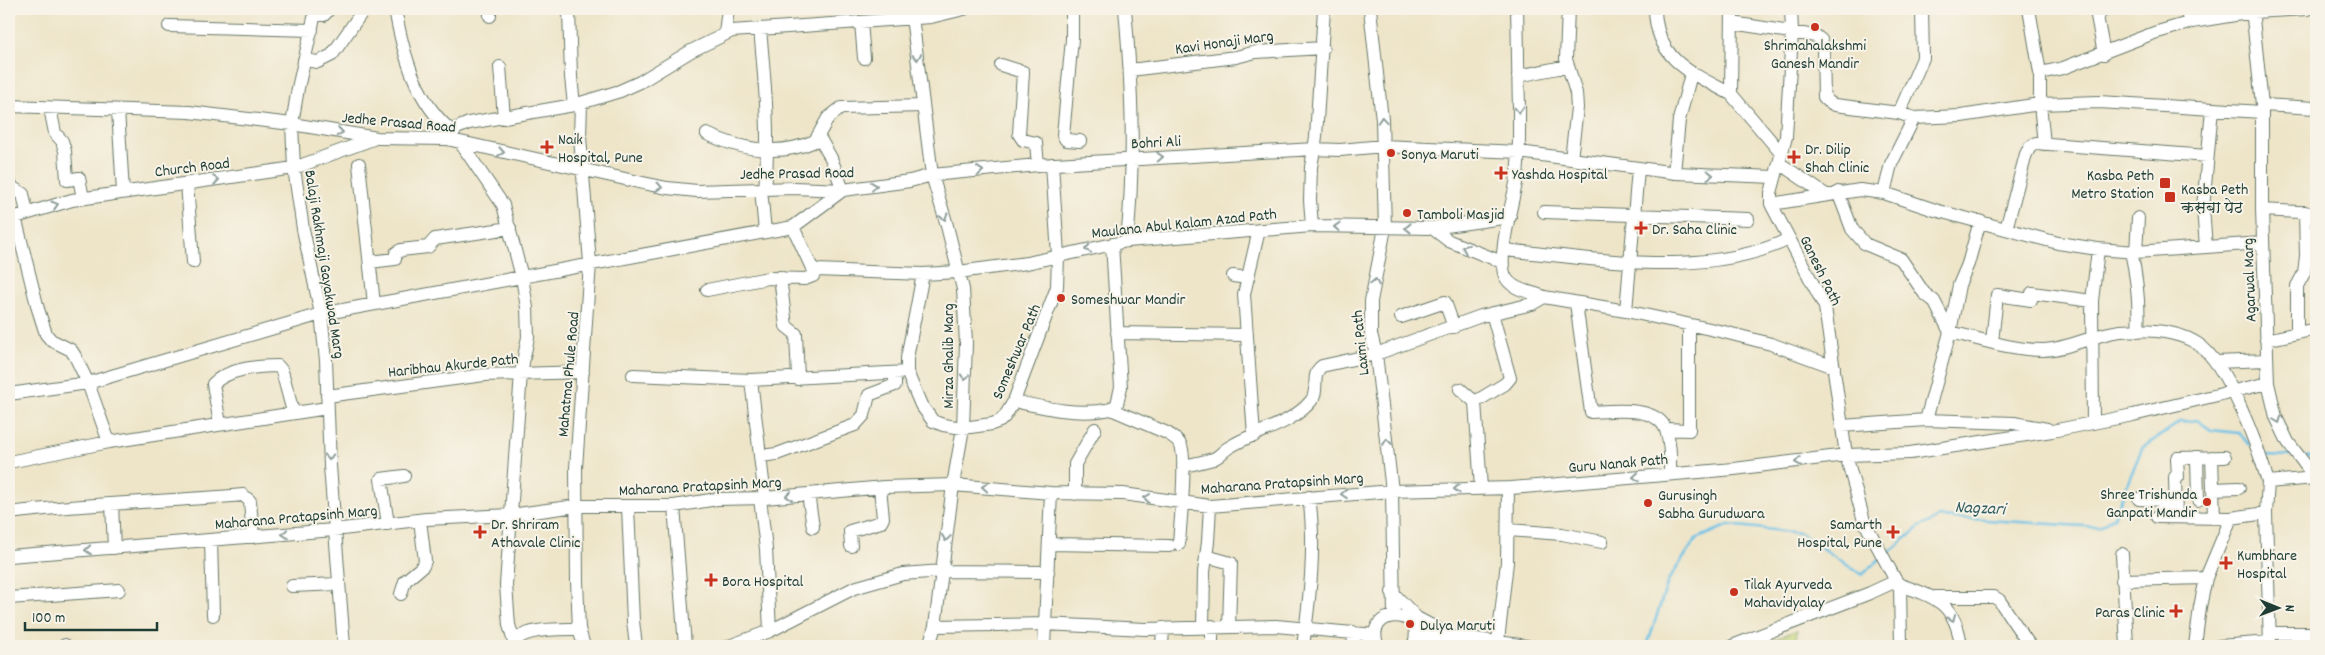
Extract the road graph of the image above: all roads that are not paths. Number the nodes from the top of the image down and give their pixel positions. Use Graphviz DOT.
graph roads {
  1 [pos="329,9"];
  2 [pos="364,9"];
  3 [pos="395,9"];
  4 [pos="569,9"];
  5 [pos="728,9"];
  6 [pos="964,9"];
  7 [pos="1072,9"];
  8 [pos="1125,9"];
  9 [pos="1324,9"];
  10 [pos="1370,9"];
  11 [pos="1517,9"];
  12 [pos="1568,9"];
  13 [pos="1655,9"];
  14 [pos="1732,9"];
  15 [pos="1792,9"];
  16 [pos="1922,9"];
  17 [pos="2029,9"];
  18 [pos="2105,9"];
  19 [pos="2184,9"];
  20 [pos="2307,9"];
  21 [pos="2253,10"];
  22 [pos="315,12"];
  23 [pos="912,14"];
  24 [pos="861,22"];
  25 [pos="2192,22"];
  26 [pos="1732,24"];
  27 [pos="169,26"];
  28 [pos="760,29"];
  29 [pos="312,30"];
  30 [pos="1792,32"];
  31 [pos="725,33"];
  32 [pos="1322,48"];
  33 [pos="2104,54"];
  34 [pos="864,58"];
  35 [pos="304,60"];
  36 [pos="1001,65"];
  37 [pos="1568,66"];
  38 [pos="500,67"];
  39 [pos="1130,70"];
  40 [pos="2040,73"];
  41 [pos="1691,74"];
  42 [pos="1518,76"];
  43 [pos="1731,94"];
  44 [pos="578,104"];
  45 [pos="2040,104"];
  46 [pos="9,106"];
  47 [pos="923,106"];
  48 [pos="50,108"];
  49 [pos="2212,108"];
  50 [pos="2262,108"];
  51 [pos="2316,108"];
  52 [pos="118,110"];
  53 [pos="1898,113"];
  54 [pos="504,118"];
  55 [pos="1914,118"];
  56 [pos="292,124"];
  57 [pos="707,134"];
  58 [pos="819,137"];
  59 [pos="377,138"];
  60 [pos="453,138"];
  61 [pos="2044,144"];
  62 [pos="1383,146"];
  63 [pos="1314,149"];
  64 [pos="769,150"];
  65 [pos="1519,152"];
  66 [pos="2207,156"];
  67 [pos="1780,158"];
  68 [pos="1133,159"];
  69 [pos="1571,159"];
  70 [pos="1069,163"];
  71 [pos="359,164"];
  72 [pos="1052,164"];
  73 [pos="1038,165"];
  74 [pos="294,168"];
  75 [pos="1638,169"];
  76 [pos="583,171"];
  77 [pos="1674,173"];
  78 [pos="932,175"];
  79 [pos="1775,177"];
  80 [pos="9,182"];
  81 [pos="187,184"];
  82 [pos="763,189"];
  83 [pos="843,190"];
  84 [pos="123,192"];
  85 [pos="1832,193"];
  86 [pos="1884,193"];
  87 [pos="83,198"];
  88 [pos="1771,204"];
  89 [pos="2262,210"];
  90 [pos="1544,212"];
  91 [pos="2311,213"];
  92 [pos="1634,215"];
  93 [pos="17,216"];
  94 [pos="1510,217"];
  95 [pos="2138,218"];
  96 [pos="1748,219"];
  97 [pos="1980,221"];
  98 [pos="1312,226"];
  99 [pos="793,227"];
  100 [pos="510,228"];
  101 [pos="1385,228"];
  102 [pos="1432,228"];
  103 [pos="2006,229"];
  104 [pos="1259,230"];
  105 [pos="765,232"];
  106 [pos="1789,239"];
  107 [pos="1127,242"];
  108 [pos="2262,243"];
  109 [pos="1112,244"];
  110 [pos="2206,247"];
  111 [pos="2098,249"];
  112 [pos="2134,252"];
  113 [pos="1058,255"];
  114 [pos="1503,256"];
  115 [pos="193,262"];
  116 [pos="370,262"];
  117 [pos="1631,262"];
  118 [pos="590,263"];
  119 [pos="816,270"];
  120 [pos="958,272"];
  121 [pos="923,274"];
  122 [pos="1233,276"];
  123 [pos="522,277"];
  124 [pos="780,278"];
  125 [pos="1248,278"];
  126 [pos="707,290"];
  127 [pos="1544,297"];
  128 [pos="2092,301"];
  129 [pos="1576,303"];
  130 [pos="374,304"];
  131 [pos="1626,311"];
  132 [pos="1492,313"];
  133 [pos="320,314"];
  134 [pos="1401,316"];
  135 [pos="1689,324"];
  136 [pos="1454,326"];
  137 [pos="2316,329"];
  138 [pos="2138,331"];
  139 [pos="1950,332"];
  140 [pos="1117,333"];
  141 [pos="2297,333"];
  142 [pos="1247,335"];
  143 [pos="2092,338"];
  144 [pos="2266,340"];
  145 [pos="1992,342"];
  146 [pos="1376,354"];
  147 [pos="2267,360"];
  148 [pos="2216,362"];
  149 [pos="1834,367"];
  150 [pos="582,372"];
  151 [pos="521,373"];
  152 [pos="901,373"];
  153 [pos="633,375"];
  154 [pos="798,379"];
  155 [pos="751,380"];
  156 [pos="88,383"];
  157 [pos="2268,383"];
  158 [pos="1460,388"];
  159 [pos="2232,391"];
  160 [pos="9,394"];
  161 [pos="1014,401"];
  162 [pos="327,402"];
  163 [pos="1475,402"];
  164 [pos="1111,409"];
  165 [pos="293,412"];
  166 [pos="1926,420"];
  167 [pos="2093,423"];
  168 [pos="220,424"];
  169 [pos="1842,426"];
  170 [pos="963,428"];
  171 [pos="1095,428"];
  172 [pos="1666,429"];
  173 [pos="2052,431"];
  174 [pos="1254,436"];
  175 [pos="109,442"];
  176 [pos="1846,455"];
  177 [pos="760,456"];
  178 [pos="2226,456"];
  179 [pos="2197,457"];
  180 [pos="2212,457"];
  181 [pos="9,462"];
  182 [pos="1183,466"];
  183 [pos="1670,474"];
  184 [pos="404,476"];
  185 [pos="2315,477"];
  186 [pos="2268,482"];
  187 [pos="954,485"];
  188 [pos="880,488"];
  189 [pos="1481,488"];
  190 [pos="1508,488"];
  191 [pos="2239,488"];
  192 [pos="2213,489"];
  193 [pos="1392,491"];
  194 [pos="808,494"];
  195 [pos="1051,494"];
  196 [pos="1075,494"];
  197 [pos="1308,497"];
  198 [pos="762,498"];
  199 [pos="2139,499"];
  200 [pos="2198,500"];
  201 [pos="1181,502"];
  202 [pos="112,504"];
  203 [pos="576,506"];
  204 [pos="674,506"];
  205 [pos="1210,506"];
  206 [pos="628,507"];
  207 [pos="2176,512"];
  208 [pos="9,513"];
  209 [pos="2266,513"];
  210 [pos="511,515"];
  211 [pos="2158,517"];
  212 [pos="2214,518"];
  213 [pos="2231,518"];
  214 [pos="420,520"];
  215 [pos="388,524"];
  216 [pos="813,528"];
  217 [pos="334,530"];
  218 [pos="1508,530"];
  219 [pos="253,536"];
  220 [pos="211,540"];
  221 [pos="1602,542"];
  222 [pos="1049,544"];
  223 [pos="851,546"];
  224 [pos="114,548"];
  225 [pos="2122,554"];
  226 [pos="9,556"];
  227 [pos="1206,556"];
  228 [pos="942,571"];
  229 [pos="1048,572"];
  230 [pos="2206,578"];
  231 [pos="1896,580"];
  232 [pos="2122,580"];
  233 [pos="338,584"];
  234 [pos="292,586"];
  235 [pos="119,590"];
  236 [pos="1392,592"];
  237 [pos="401,594"];
  238 [pos="9,598"];
  239 [pos="1935,598"];
  240 [pos="213,615"];
  241 [pos="1394,616"];
  242 [pos="1046,624"];
  243 [pos="936,626"];
  244 [pos="1229,626"];
  245 [pos="1208,627"];
  246 [pos="1163,628"];
  247 [pos="1305,628"];
  248 [pos="579,629"];
  249 [pos="770,631"];
  250 [pos="1354,632"];
  251 [pos="2316,633"];
  252 [pos="1452,636"];
  253 [pos="1377,641"];
  254 [pos="1414,641"];
  255 [pos="2270,641"];
  256 [pos="513,644"];
  257 [pos="1506,644"];
  258 [pos="344,646"];
  259 [pos="584,646"];
  260 [pos="636,646"];
  261 [pos="685,646"];
  262 [pos="729,646"];
  263 [pos="929,646"];
  264 [pos="1044,646"];
  265 [pos="1162,646"];
  266 [pos="1212,646"];
  267 [pos="1303,646"];
  268 [pos="1354,646"];
  269 [pos="1527,646"];
  270 [pos="1732,646"];
  271 [pos="1901,646"];
  272 [pos="1961,646"];
  273 [pos="2030,646"];
  274 [pos="2127,646"];
  275 [pos="2195,646"];
  276 [pos="2219,646"];
  1 -- 22 [label="street"];
  2 -- 35 [label="street"];
  3 -- 60 [label="street"];
  4 -- 44 [label="street, Mahatma Phule Road"];
  5 -- 31 [label="street"];
  6 -- 23 [label="street"];
  7 -- 70 [label="street"];
  8 -- 39 [label="street"];
  9 -- 32 [label="street"];
  62 -- 10 [label="street, Laxmi Path, one-way"];
  11 -- 42 [label="street"];
  12 -- 37 [label="street"];
  13 -- 41 [label="street"];
  14 -- 26 [label="street"];
  15 -- 30 [label="street"];
  16 -- 53 [label="street"];
  17 -- 40 [label="street"];
  18 -- 33 [label="street"];
  19 -- 25 [label="street"];
  20 -- 21 [label="street"];
  21 -- 25 [label="street"];
  21 -- 50 [label="street, Agarwal Marg"];
  22 -- 29 [label="street, Balaji Rakhmaji Gayakwad Marg"];
  23 -- 24 [label="street"];
  23 -- 47 [label="street, Mirza Ghalib Marg, one-way"];
  24 -- 28 [label="street"];
  24 -- 34 [label="street"];
  25 -- 33 [label="street"];
  26 -- 30 [label="street"];
  26 -- 43 [label="street"];
  27 -- 29 [label="street"];
  28 -- 31 [label="street"];
  28 -- 64 [label="street"];
  29 -- 35 [label="street, Balaji Rakhmaji Gayakwad Marg"];
  30 -- 53 [label="street"];
  30 -- 67 [label="street"];
  31 -- 44 [label="street"];
  32 -- 39 [label="street, Kavi Honaji Marg"];
  32 -- 63 [label="street"];
  33 -- 40 [label="street"];
  35 -- 56 [label="street, Balaji Rakhmaji Gayakwad Marg"];
  36 -- 73 [label="street"];
  37 -- 42 [label="street"];
  37 -- 69 [label="street"];
  38 -- 54 [label="street"];
  39 -- 68 [label="street"];
  40 -- 45 [label="street"];
  41 -- 43 [label="street"];
  41 -- 77 [label="street"];
  42 -- 65 [label="street, one-way"];
  43 -- 67 [label="street"];
  44 -- 54 [label="street"];
  44 -- 76 [label="street, Mahatma Phule Road"];
  45 -- 49 [label="street"];
  45 -- 55 [label="street"];
  45 -- 61 [label="street"];
  46 -- 48 [label="street, Jedhe Prasad Road"];
  47 -- 58 [label="street"];
  47 -- 78 [label="street, Mirza Ghalib Marg"];
  48 -- 52 [label="street, Jedhe Prasad Road"];
  48 -- 87 [label="street"];
  49 -- 50 [label="street"];
  49 -- 66 [label="street"];
  50 -- 51 [label="street"];
  50 -- 89 [label="street, Agarwal Marg"];
  52 -- 56 [label="street, Jedhe Prasad Road"];
  52 -- 84 [label="street"];
  53 -- 55 [label="street"];
  54 -- 60 [label="street"];
  55 -- 86 [label="street"];
  56 -- 59 [label="street, Jedhe Prasad Road, one-way"];
  56 -- 74 [label="street, Balaji Rakhmaji Gayakwad Marg"];
  57 -- 64 [label="street"];
  58 -- 64 [label="street"];
  58 -- 83 [label="street"];
  59 -- 60 [label="street, Jedhe Prasad Road"];
  59 -- 74 [label="street, Church Road"];
  60 -- 76 [label="street, Jedhe Prasad Road, one-way"];
  60 -- 100 [label="street"];
  61 -- 66 [label="street"];
  61 -- 103 [label="street"];
  62 -- 63 [label="street, Bohri Ali"];
  62 -- 65 [label="street, Bohri Ali"];
  62 -- 101 [label="street, Laxmi Path"];
  68 -- 63 [label="street, Bohri Ali, one-way"];
  63 -- 98 [label="street"];
  64 -- 82 [label="street"];
  65 -- 69 [label="street, Bohri Ali"];
  65 -- 94 [label="street"];
  66 -- 110 [label="street"];
  67 -- 79 [label="street"];
  67 -- 85 [label="street"];
  68 -- 70 [label="street, Bohri Ali"];
  68 -- 107 [label="street"];
  69 -- 75 [label="street, Bohri Ali"];
  70 -- 72 [label="street, Bohri Ali"];
  71 -- 116 [label="street"];
  72 -- 73 [label="street, Bohri Ali"];
  72 -- 113 [label="street, Someshwar Path"];
  78 -- 73 [label="street, Bohri Ali, one-way"];
  81 -- 74 [label="street, Church Road, one-way"];
  74 -- 133 [label="street, Balaji Rakhmaji Gayakwad Marg"];
  75 -- 77 [label="street, Bohri Ali"];
  75 -- 92 [label="street"];
  76 -- 82 [label="street, Jedhe Prasad Road, one-way"];
  76 -- 118 [label="street, Mahatma Phule Road"];
  77 -- 79 [label="street, Bohri Ali, one-way"];
  83 -- 78 [label="street, Jedhe Prasad Road, one-way"];
  78 -- 120 [label="street, Mirza Ghalib Marg, one-way"];
  79 -- 88 [label="street"];
  80 -- 93 [label="street"];
  81 -- 84 [label="street, Church Road"];
  81 -- 115 [label="street"];
  82 -- 83 [label="street, Jedhe Prasad Road"];
  82 -- 105 [label="street"];
  83 -- 99 [label="street"];
  84 -- 87 [label="street, Church Road"];
  85 -- 86 [label="street"];
  85 -- 88 [label="street"];
  85 -- 139 [label="street"];
  86 -- 97 [label="street"];
  93 -- 87 [label="street, Church Road, one-way"];
  88 -- 106 [label="street, Ganesh Path"];
  89 -- 91 [label="street"];
  89 -- 108 [label="street, Agarwal Marg"];
  90 -- 92 [label="street"];
  91 -- 141 [label="street"];
  92 -- 96 [label="street"];
  92 -- 117 [label="street"];
  93 -- 156 [label="street"];
  94 -- 102 [label="street, Maulana Abul Kalam Azad Path"];
  94 -- 114 [label="street"];
  95 -- 112 [label="street"];
  97 -- 103 [label="street"];
  97 -- 139 [label="street"];
  101 -- 98 [label="street, Maulana Abul Kalam Azad Path, one-way"];
  98 -- 104 [label="street, Maulana Abul Kalam Azad Path"];
  99 -- 105 [label="street"];
  99 -- 119 [label="street"];
  100 -- 116 [label="street"];
  100 -- 123 [label="street"];
  102 -- 101 [label="street, Maulana Abul Kalam Azad Path, one-way"];
  146 -- 101 [label="street, Laxmi Path, one-way"];
  114 -- 102 [label="street, one-way"];
  103 -- 111 [label="street"];
  104 -- 107 [label="street, Maulana Abul Kalam Azad Path"];
  104 -- 125 [label="street"];
  105 -- 118 [label="street"];
  106 -- 117 [label="street"];
  106 -- 149 [label="street, Ganesh Path"];
  107 -- 109 [label="street, Maulana Abul Kalam Azad Path"];
  108 -- 110 [label="street"];
  108 -- 144 [label="street, Agarwal Marg"];
  109 -- 113 [label="street, Maulana Abul Kalam Azad Path, one-way"];
  109 -- 140 [label="street"];
  110 -- 112 [label="street"];
  111 -- 112 [label="street"];
  111 -- 128 [label="street"];
  112 -- 138 [label="street"];
  113 -- 120 [label="street, Maulana Abul Kalam Azad Path"];
  113 -- 161 [label="street, Someshwar Path"];
  114 -- 117 [label="street"];
  114 -- 127 [label="street"];
  116 -- 130 [label="street"];
  117 -- 131 [label="street"];
  118 -- 123 [label="street"];
  118 -- 150 [label="street, Mahatma Phule Road"];
  119 -- 121 [label="street, Maulana Abul Kalam Azad Path"];
  119 -- 124 [label="street"];
  120 -- 121 [label="street, Maulana Abul Kalam Azad Path"];
  120 -- 170 [label="street, Mirza Ghalib Marg, one-way"];
  121 -- 152 [label="street"];
  122 -- 125 [label="street"];
  123 -- 130 [label="street"];
  123 -- 151 [label="street"];
  124 -- 126 [label="street"];
  124 -- 154 [label="street"];
  125 -- 142 [label="street"];
  127 -- 129 [label="street"];
  127 -- 132 [label="street"];
  128 -- 143 [label="street"];
  128 -- 145 [label="street"];
  129 -- 131 [label="street"];
  129 -- 172 [label="street"];
  130 -- 133 [label="street"];
  131 -- 135 [label="street"];
  132 -- 136 [label="street"];
  132 -- 163 [label="street"];
  133 -- 156 [label="street"];
  133 -- 162 [label="street, Balaji Rakhmaji Gayakwad Marg"];
  134 -- 136 [label="street"];
  135 -- 149 [label="street"];
  135 -- 172 [label="street"];
  136 -- 146 [label="street"];
  137 -- 141 [label="street"];
  138 -- 143 [label="street"];
  138 -- 148 [label="street"];
  139 -- 145 [label="street"];
  139 -- 166 [label="street"];
  140 -- 142 [label="street"];
  140 -- 164 [label="street"];
  141 -- 144 [label="street"];
  142 -- 174 [label="street"];
  143 -- 145 [label="street"];
  143 -- 167 [label="street"];
  144 -- 147 [label="street, Agarwal Marg"];
  146 -- 174 [label="street"];
  193 -- 146 [label="street, Laxmi Path, one-way"];
  147 -- 148 [label="street"];
  147 -- 157 [label="street, Agarwal Marg"];
  148 -- 159 [label="street"];
  149 -- 169 [label="street, Ganesh Path"];
  150 -- 151 [label="street, Haribhau Akurde Path"];
  150 -- 203 [label="street, Mahatma Phule Road"];
  151 -- 162 [label="street, Haribhau Akurde Path"];
  151 -- 210 [label="street"];
  152 -- 154 [label="street"];
  152 -- 170 [label="street, Someshwar Path"];
  152 -- 177 [label="street"];
  153 -- 155 [label="street"];
  154 -- 155 [label="street"];
  155 -- 177 [label="street"];
  156 -- 160 [label="street"];
  156 -- 175 [label="street"];
  157 -- 159 [label="street, Guru Nanak Path"];
  157 -- 185 [label="street, Agarwal Marg, one-way"];
  158 -- 163 [label="street"];
  159 -- 167 [label="street, Guru Nanak Path"];
  159 -- 186 [label="street"];
  161 -- 164 [label="street"];
  161 -- 170 [label="street, Someshwar Path"];
  162 -- 165 [label="street, Haribhau Akurde Path"];
  162 -- 217 [label="street, Balaji Rakhmaji Gayakwad Marg, one-way"];
  163 -- 189 [label="street"];
  164 -- 182 [label="street"];
  165 -- 168 [label="street, Haribhau Akurde Path"];
  165 -- 168 [label="street"];
  166 -- 169 [label="street"];
  166 -- 173 [label="street"];
  167 -- 173 [label="street, Guru Nanak Path"];
  168 -- 175 [label="street, Haribhau Akurde Path"];
  169 -- 176 [label="street, Ganesh Path"];
  170 -- 187 [label="street, Mirza Ghalib Marg"];
  171 -- 196 [label="street"];
  172 -- 183 [label="street"];
  173 -- 176 [label="street, Guru Nanak Path"];
  174 -- 182 [label="street"];
  175 -- 181 [label="street, Haribhau Akurde Path"];
  176 -- 183 [label="street, Guru Nanak Path, one-way"];
  176 -- 231 [label="street, Ganesh Path"];
  177 -- 198 [label="street"];
  178 -- 180 [label="street"];
  179 -- 180 [label="street"];
  179 -- 200 [label="street"];
  179 -- 207 [label="street"];
  180 -- 192 [label="street"];
  182 -- 201 [label="street"];
  183 -- 190 [label="street, Guru Nanak Path, one-way"];
  184 -- 215 [label="street"];
  185 -- 186 [label="street"];
  186 -- 209 [label="street"];
  187 -- 188 [label="street, Maharana Pratapsinh Marg"];
  195 -- 187 [label="street, Maharana Pratapsinh Marg, one-way"];
  187 -- 228 [label="street, Mirza Ghalib Marg, one-way"];
  188 -- 194 [label="street, Maharana Pratapsinh Marg"];
  188 -- 223 [label="street"];
  189 -- 190 [label="street, Guru Nanak Path"];
  189 -- 193 [label="street, Guru Nanak Path, one-way"];
  190 -- 218 [label="street"];
  191 -- 192 [label="street"];
  192 -- 212 [label="street"];
  193 -- 197 [label="street, Maharana Pratapsinh Marg, one-way"];
  193 -- 236 [label="street, Laxmi Path"];
  194 -- 198 [label="street, Maharana Pratapsinh Marg, one-way"];
  194 -- 216 [label="street"];
  195 -- 196 [label="street, Maharana Pratapsinh Marg"];
  195 -- 222 [label="street"];
  201 -- 196 [label="street, Maharana Pratapsinh Marg, one-way"];
  197 -- 205 [label="street, Maharana Pratapsinh Marg"];
  197 -- 247 [label="street"];
  198 -- 204 [label="street, Maharana Pratapsinh Marg"];
  198 -- 249 [label="street"];
  199 -- 207 [label="street"];
  201 -- 205 [label="street, Maharana Pratapsinh Marg"];
  201 -- 222 [label="street"];
  202 -- 208 [label="street"];
  202 -- 219 [label="street"];
  202 -- 224 [label="street"];
  203 -- 206 [label="street, Maharana Pratapsinh Marg"];
  203 -- 210 [label="street, Maharana Pratapsinh Marg"];
  203 -- 248 [label="street, Mahatma Phule Road"];
  204 -- 206 [label="street, Maharana Pratapsinh Marg"];
  204 -- 261 [label="street"];
  205 -- 227 [label="street"];
  206 -- 260 [label="street"];
  207 -- 211 [label="street"];
  207 -- 212 [label="street"];
  209 -- 213 [label="street"];
  209 -- 255 [label="street"];
  210 -- 214 [label="street, Maharana Pratapsinh Marg"];
  210 -- 256 [label="street"];
  212 -- 213 [label="street"];
  213 -- 230 [label="street"];
  214 -- 215 [label="street, Maharana Pratapsinh Marg"];
  214 -- 237 [label="street"];
  215 -- 217 [label="street, Maharana Pratapsinh Marg"];
  217 -- 219 [label="street, Maharana Pratapsinh Marg, one-way"];
  217 -- 233 [label="street, Balaji Rakhmaji Gayakwad Marg"];
  218 -- 221 [label="street"];
  218 -- 257 [label="street"];
  219 -- 220 [label="street, Maharana Pratapsinh Marg"];
  220 -- 224 [label="street, Maharana Pratapsinh Marg"];
  220 -- 240 [label="street"];
  222 -- 229 [label="street"];
  224 -- 226 [label="street, Maharana Pratapsinh Marg, one-way"];
  225 -- 232 [label="street"];
  227 -- 244 [label="street"];
  227 -- 245 [label="street"];
  228 -- 229 [label="street"];
  228 -- 243 [label="street, Mirza Ghalib Marg"];
  228 -- 249 [label="street"];
  229 -- 242 [label="street"];
  230 -- 232 [label="street"];
  230 -- 275 [label="street"];
  231 -- 239 [label="street"];
  231 -- 270 [label="street"];
  231 -- 271 [label="street"];
  232 -- 274 [label="street"];
  233 -- 234 [label="street"];
  233 -- 258 [label="street, Balaji Rakhmaji Gayakwad Marg"];
  235 -- 238 [label="street"];
  236 -- 241 [label="street, Laxmi Path"];
  236 -- 252 [label="street"];
  239 -- 272 [label="street, one-way"];
  239 -- 273 [label="street"];
  241 -- 253 [label="street"];
  241 -- 254 [label="street"];
  242 -- 243 [label="street"];
  242 -- 246 [label="street"];
  242 -- 264 [label="street"];
  243 -- 263 [label="street, Mirza Ghalib Marg"];
  244 -- 245 [label="street"];
  244 -- 247 [label="street"];
  245 -- 246 [label="street"];
  245 -- 266 [label="street"];
  246 -- 265 [label="street"];
  247 -- 250 [label="street"];
  247 -- 267 [label="street"];
  248 -- 256 [label="street"];
  248 -- 259 [label="street, Mahatma Phule Road"];
  249 -- 262 [label="street"];
  250 -- 253 [label="street"];
  250 -- 268 [label="street"];
  251 -- 255 [label="street"];
  252 -- 254 [label="street"];
  252 -- 257 [label="street"];
  255 -- 276 [label="street"];
  257 -- 269 [label="street"];
}
